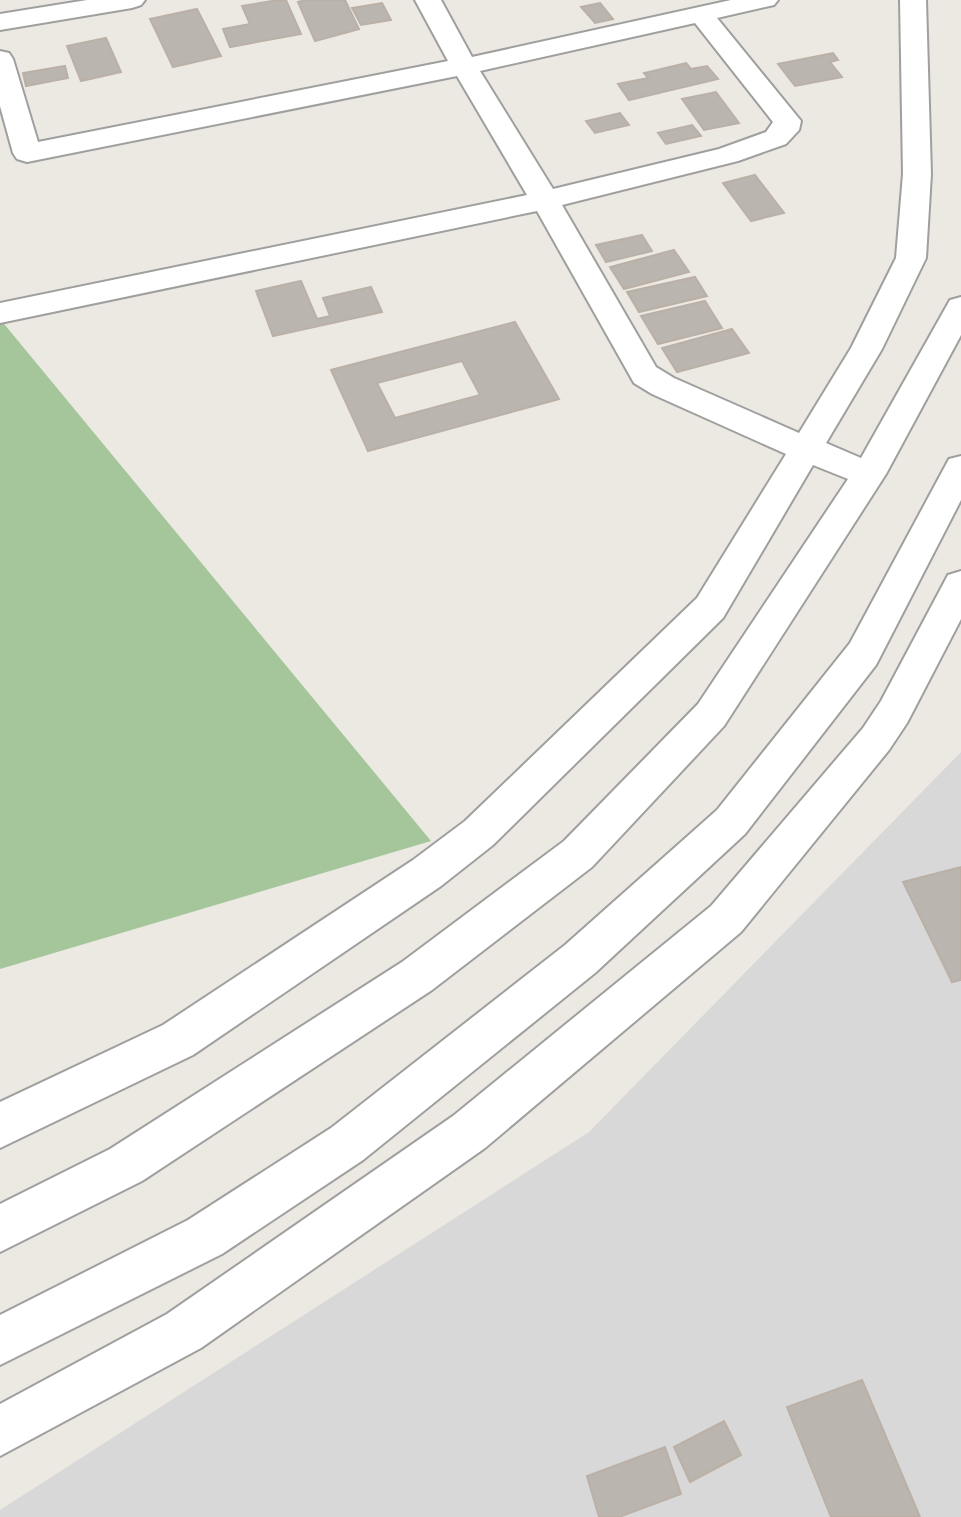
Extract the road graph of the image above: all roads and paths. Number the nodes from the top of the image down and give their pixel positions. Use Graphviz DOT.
graph roads {
  1 [pos="132,0"];
  2 [pos="428,0"];
  3 [pos="765,0"];
  4 [pos="913,0"];
  5 [pos="702,16"];
  6 [pos="0,22"];
  7 [pos="0,59"];
  8 [pos="464,66"];
  9 [pos="13,156"];
  10 [pos="545,200"];
  11 [pos="961,307"];
  12 [pos="0,313"];
  13 [pos="807,447"];
  14 [pos="961,468"];
  15 [pos="869,474"];
  16 [pos="961,584"];
  17 [pos="0,1125"];
  18 [pos="0,1229"];
  19 [pos="0,1341"];
  20 [pos="0,1430"];
  1 -- 6 [label="street"];
  2 -- 8 [label="street"];
  3 -- 5 [label="street"];
  4 -- 13 [label="street"];
  5 -- 8 [label="street"];
  5 -- 10 [label="street"];
  7 -- 9 [label="street"];
  8 -- 9 [label="street"];
  8 -- 10 [label="street"];
  10 -- 12 [label="street"];
  10 -- 13 [label="street"];
  11 -- 15 [label="street"];
  13 -- 15 [label="street"];
  13 -- 17 [label="street"];
  14 -- 19 [label="street"];
  15 -- 18 [label="street"];
  16 -- 20 [label="street"];
}
